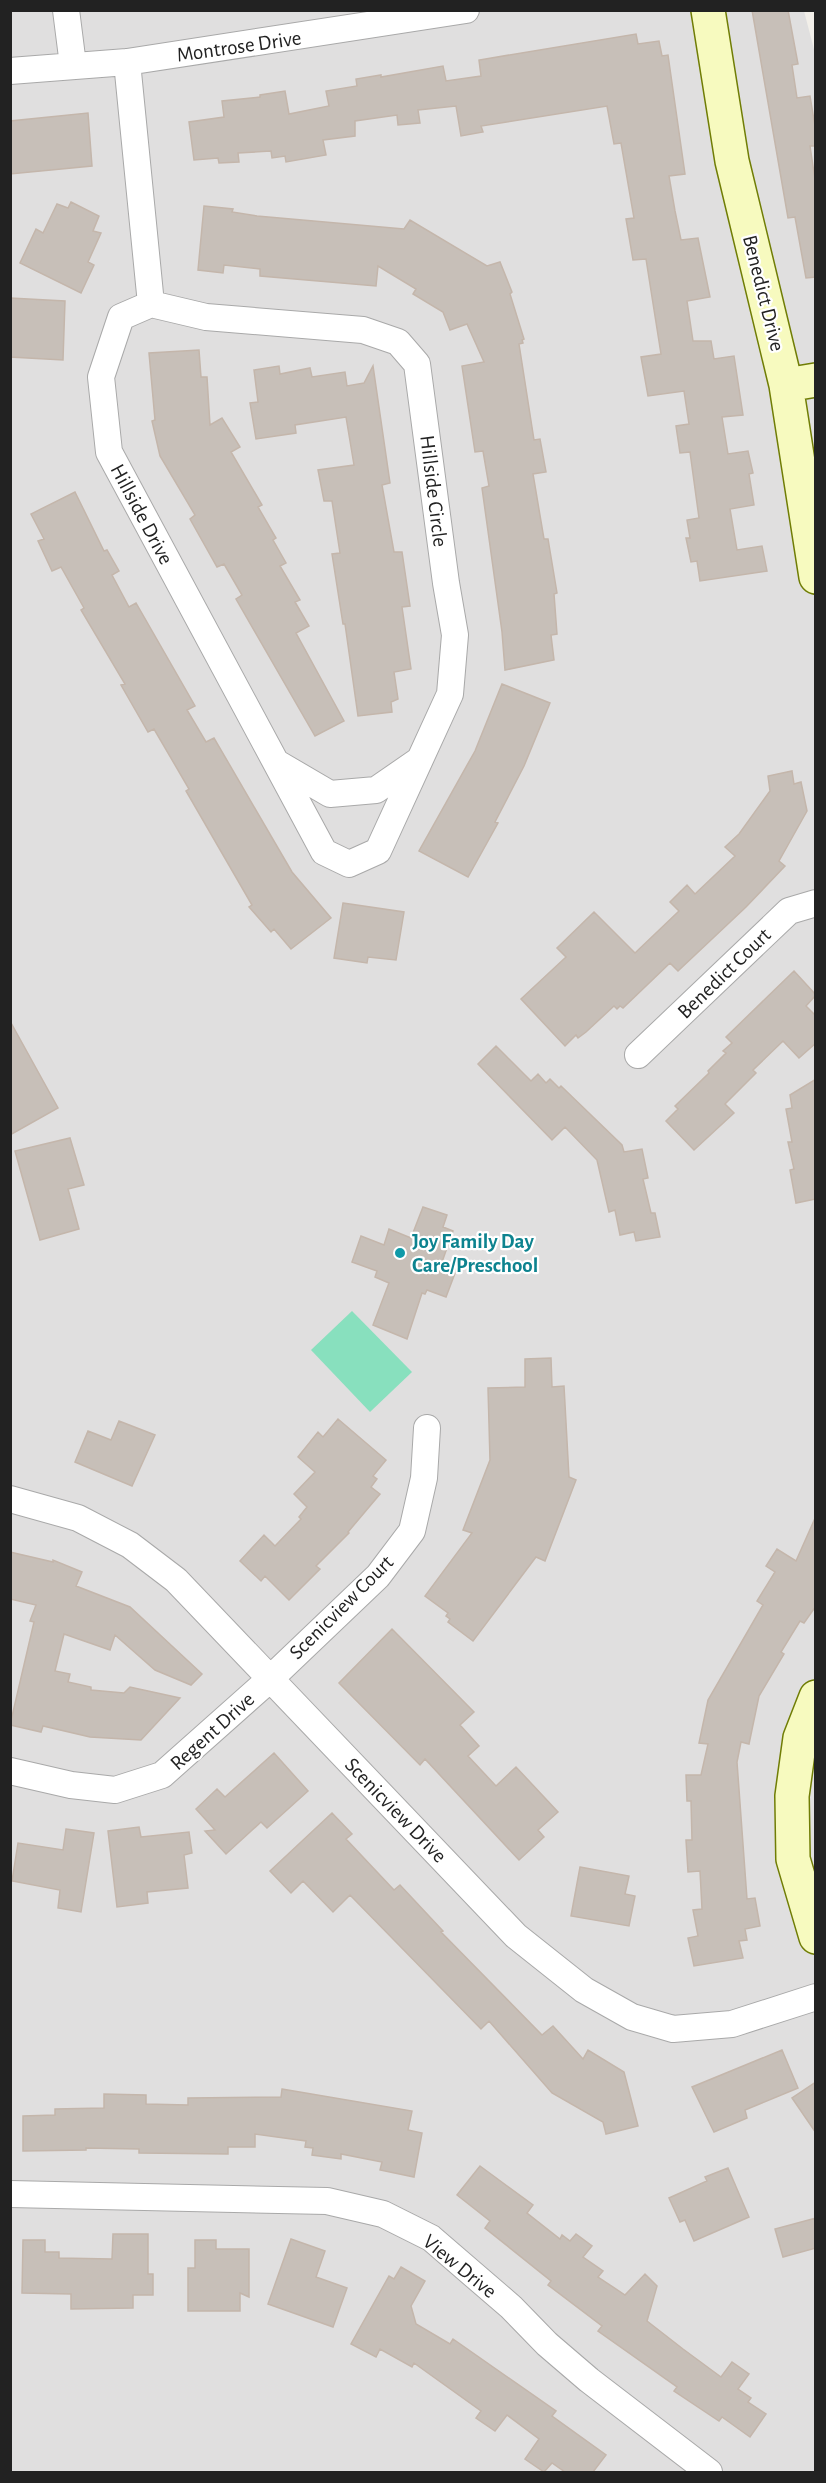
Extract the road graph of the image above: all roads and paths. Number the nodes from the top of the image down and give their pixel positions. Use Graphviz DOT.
graph roads {
  1 [pos="66,10"];
  2 [pos="466,10"];
  3 [pos="708,10"];
  4 [pos="127,63"];
  5 [pos="73,65"];
  6 [pos="10,72"];
  7 [pos="151,304"];
  8 [pos="801,382"];
  9 [pos="816,577"];
  10 [pos="418,760"];
  11 [pos="277,763"];
  12 [pos="349,864"];
  13 [pos="816,903"];
  14 [pos="638,1054"];
  15 [pos="427,1428"];
  16 [pos="10,1498"];
  17 [pos="270,1678"];
  18 [pos="816,1697"];
  19 [pos="10,1771"];
  20 [pos="816,1936"];
  21 [pos="816,1997"];
  22 [pos="10,2194"];
  23 [pos="709,2472"];
  1 -- 5 [label="street"];
  2 -- 4 [label="street, Montrose Drive"];
  3 -- 8 [label="street, Benedict Drive"];
  4 -- 5 [label="street, Montrose Drive"];
  4 -- 7 [label="street"];
  5 -- 6 [label="street, Montrose Drive"];
  7 -- 10 [label="street, Hillside Circle"];
  7 -- 11 [label="street, Hillside Drive"];
  8 -- 9 [label="street, Benedict Drive"];
  10 -- 11 [label="street"];
  10 -- 12 [label="street, Hillside Circle"];
  11 -- 12 [label="street, Hillside Drive"];
  13 -- 14 [label="street, Benedict Court"];
  15 -- 17 [label="street, Scenicview Court"];
  16 -- 17 [label="street, Scenicview Drive"];
  17 -- 19 [label="street, Regent Drive"];
  17 -- 21 [label="street, Scenicview Drive"];
  18 -- 20 [label="street"];
  22 -- 23 [label="street, View Drive"];
}
